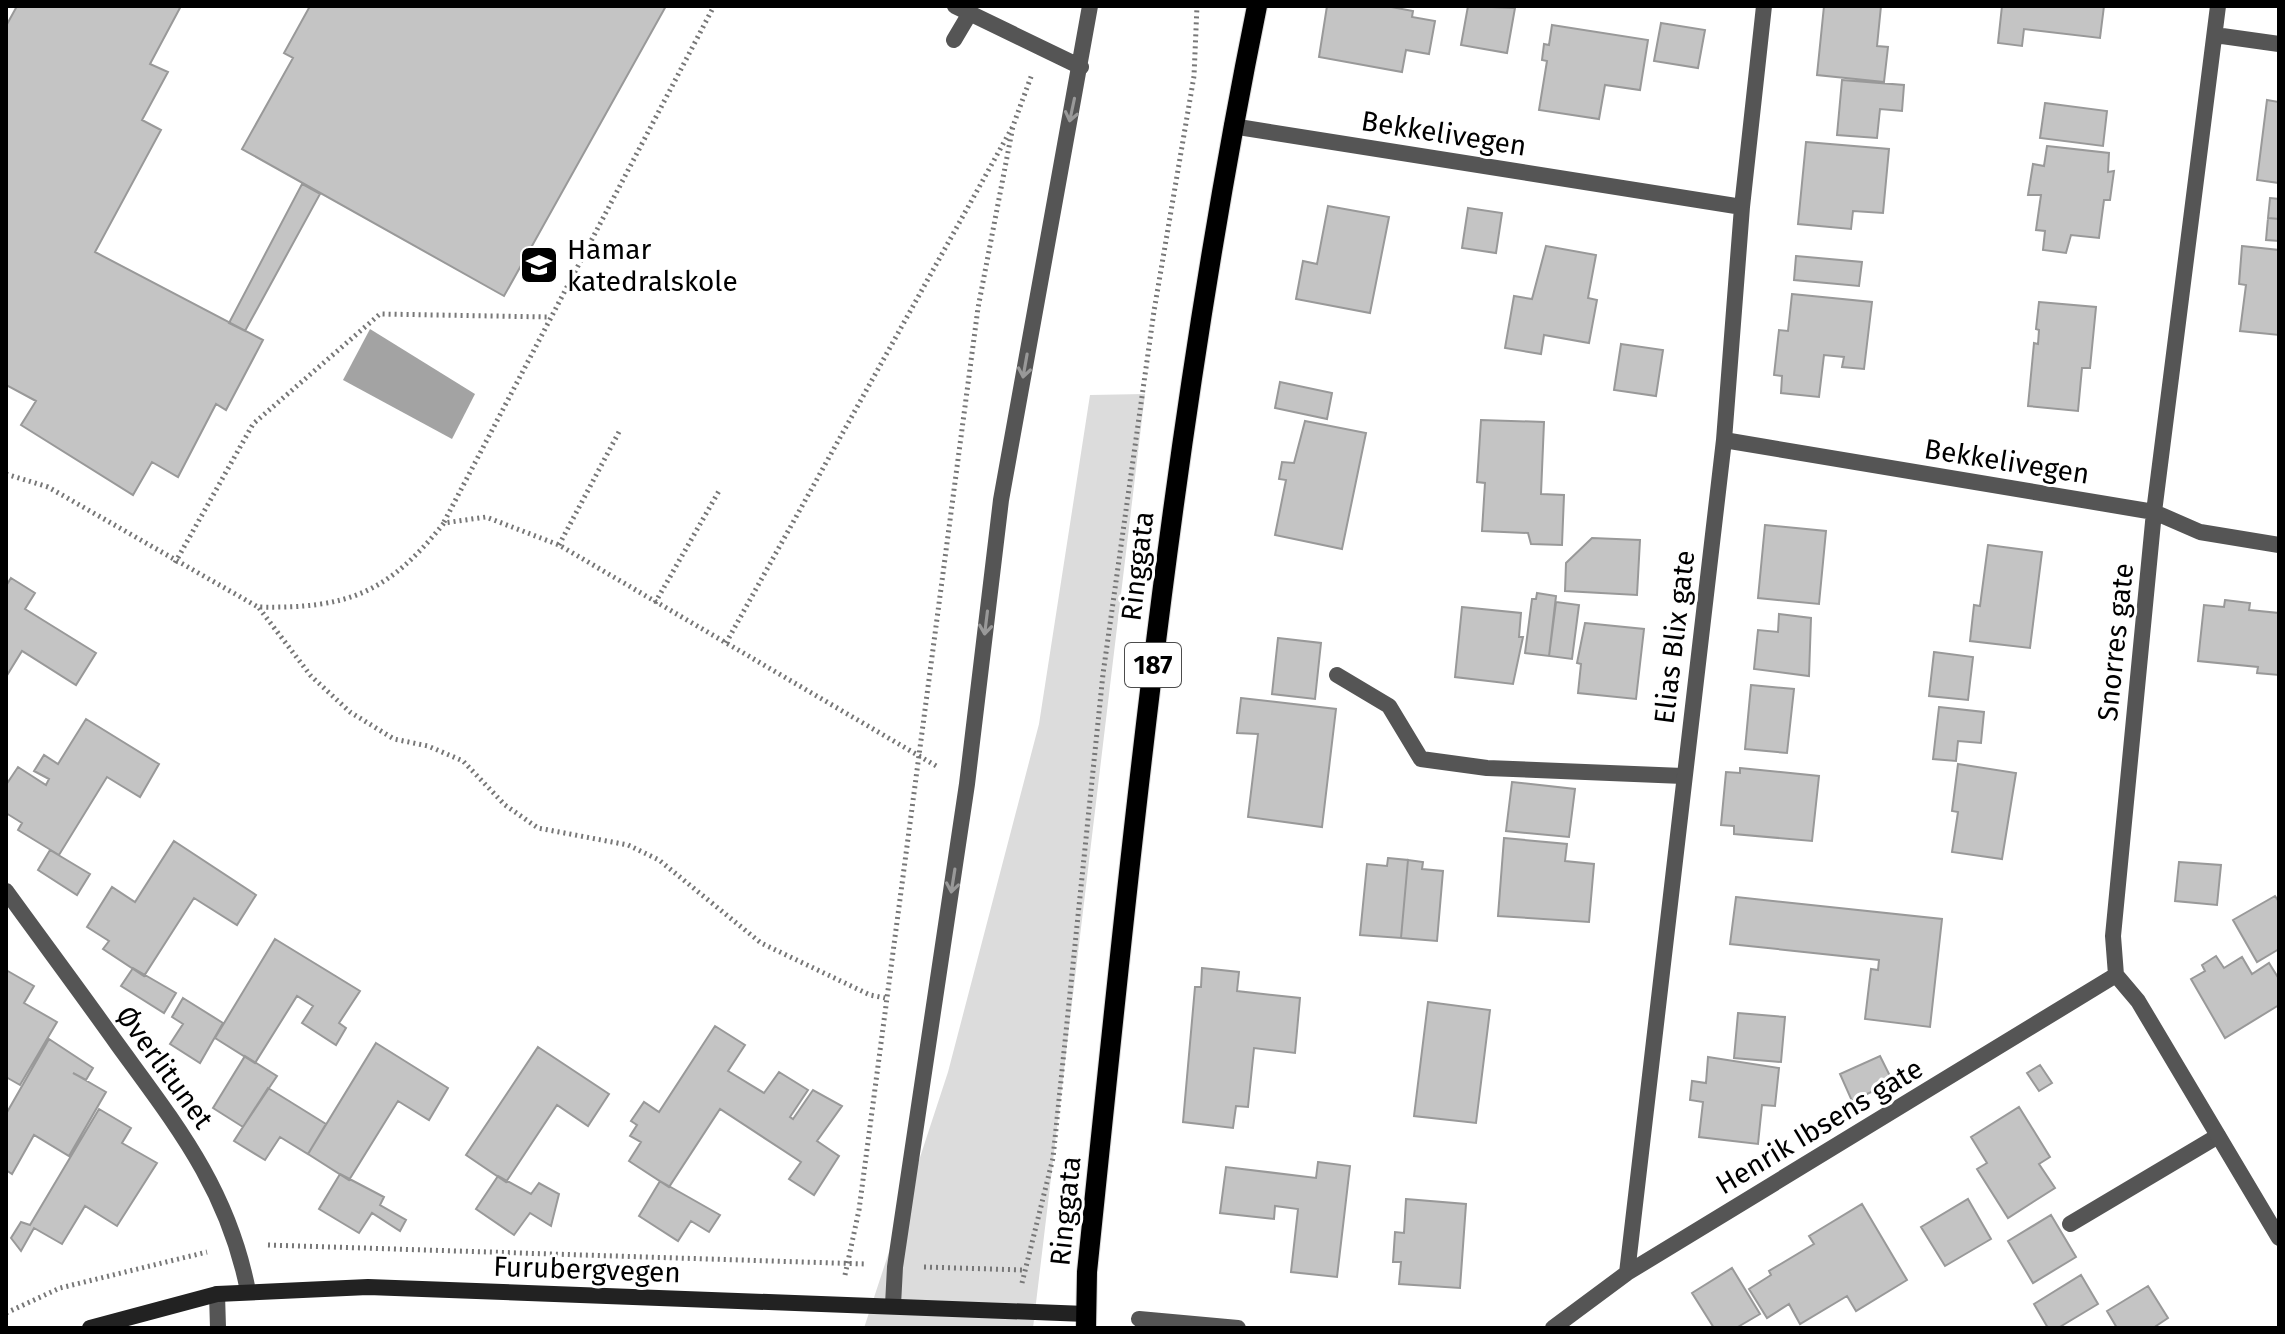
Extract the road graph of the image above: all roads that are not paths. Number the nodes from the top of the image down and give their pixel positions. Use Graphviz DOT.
graph roads {
  1 [pos="1090,6"];
  2 [pos="1257,6"];
  3 [pos="1764,6"];
  4 [pos="2218,6"];
  5 [pos="963,10"];
  6 [pos="2215,35"];
  7 [pos="954,40"];
  8 [pos="2279,44"];
  9 [pos="1081,67"];
  10 [pos="1232,126"];
  11 [pos="1742,207"];
  12 [pos="1724,440"];
  13 [pos="2154,512"];
  14 [pos="2279,545"];
  15 [pos="1337,675"];
  16 [pos="1683,776"];
  17 [pos="6,891"];
  18 [pos="2116,975"];
  19 [pos="2218,1136"];
  20 [pos="2070,1224"];
  21 [pos="2279,1238"];
  22 [pos="1627,1273"];
  23 [pos="248,1291"];
  24 [pos="217,1294"];
  25 [pos="893,1305"];
  26 [pos="1139,1319"];
  27 [pos="1086,1321"];
  28 [pos="90,1328"];
  29 [pos="218,1328"];
  30 [pos="1238,1328"];
  31 [pos="1553,1328"];
  1 -- 9 [label="street"];
  2 -- 10 [label="main road, Ringgata / 187"];
  3 -- 11 [label="street, Elias Blix gate"];
  4 -- 6 [label="street, Snorres gate"];
  5 -- 7 [label="street"];
  5 -- 9 [label="street"];
  6 -- 8 [label="street"];
  6 -- 13 [label="street, Snorres gate"];
  9 -- 25 [label="street, one-way"];
  10 -- 11 [label="street, Bekkelivegen"];
  10 -- 27 [label="main road, Ringgata / 187"];
  11 -- 12 [label="street, Elias Blix gate"];
  12 -- 13 [label="street, Bekkelivegen"];
  12 -- 16 [label="street, Elias Blix gate"];
  13 -- 14 [label="street, Bekkelivegen"];
  13 -- 18 [label="street, Snorres gate"];
  15 -- 16 [label="street"];
  16 -- 22 [label="street, Elias Blix gate"];
  17 -- 23 [label="street, Øverlitunet"];
  18 -- 19 [label="street"];
  18 -- 22 [label="street, Henrik Ibsens gate"];
  19 -- 20 [label="street"];
  19 -- 21 [label="street"];
  22 -- 31 [label="street, Henrik Ibsens gate"];
  23 -- 24 [label="main road, Furubergvegen"];
  23 -- 25 [label="main road, Furubergvegen"];
  24 -- 28 [label="main road, Furubergvegen"];
  24 -- 29 [label="street"];
  25 -- 27 [label="main road, Furubergvegen"];
  26 -- 30 [label="street"];
}
